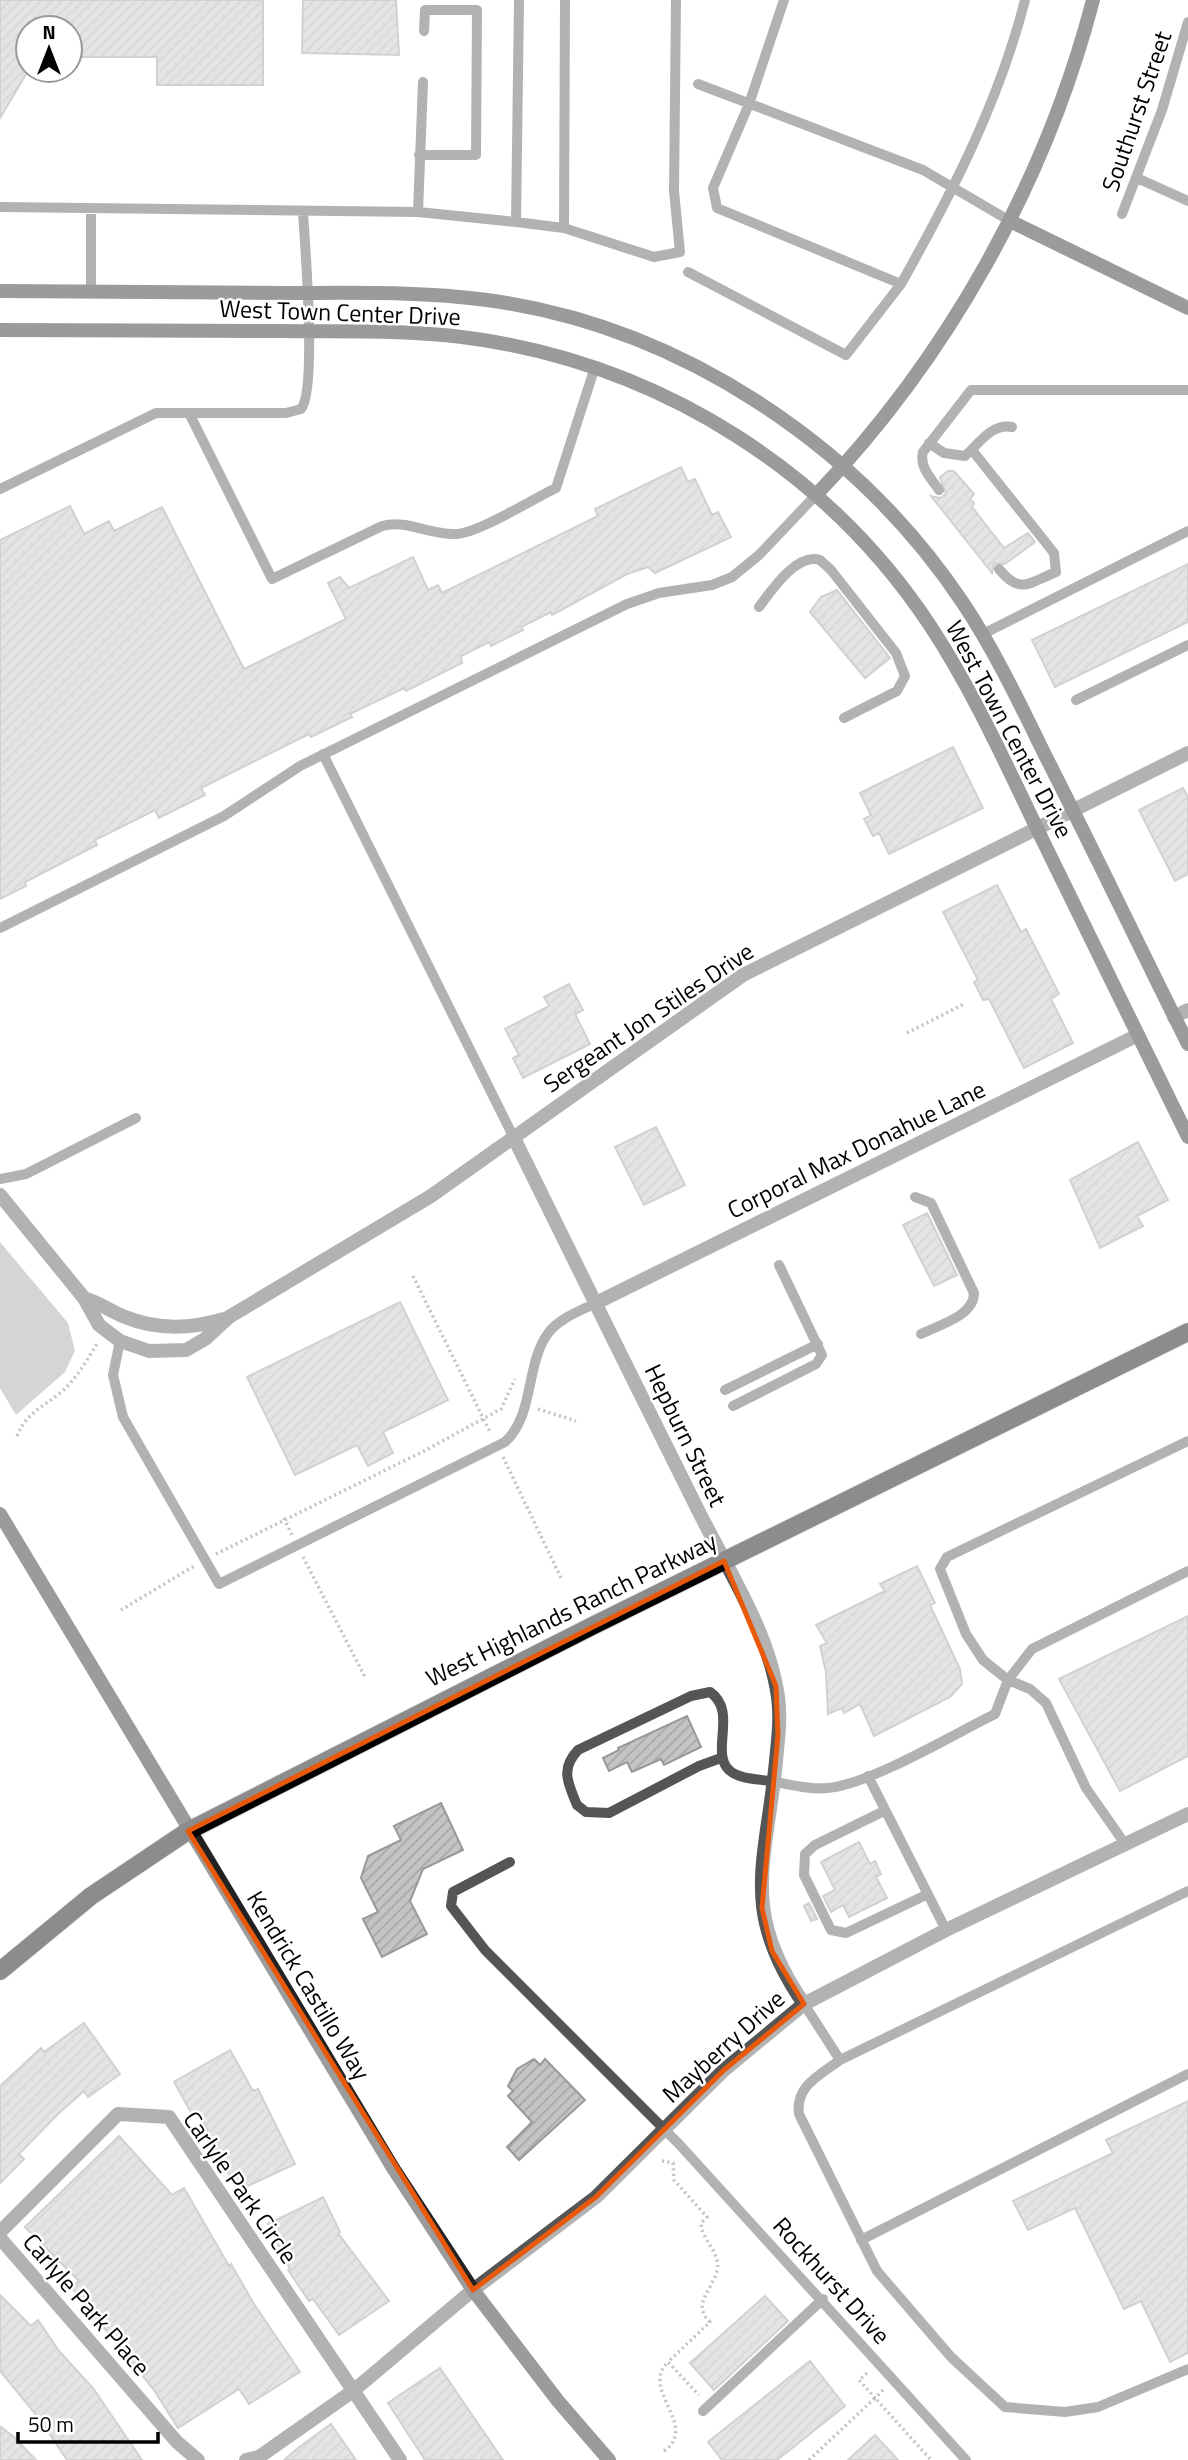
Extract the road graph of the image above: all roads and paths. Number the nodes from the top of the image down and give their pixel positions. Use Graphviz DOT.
graph roads {
  1 [pos="519,0"];
  2 [pos="565,0"];
  3 [pos="676,0"];
  4 [pos="784,0"];
  5 [pos="1025,0"];
  6 [pos="1093,0"];
  7 [pos="1188,22"];
  8 [pos="425,31"];
  9 [pos="423,82"];
  10 [pos="698,84"];
  11 [pos="749,104"];
  12 [pos="419,155"];
  13 [pos="1137,178"];
  14 [pos="955,189"];
  15 [pos="1188,201"];
  16 [pos="0,207"];
  17 [pos="91,209"];
  18 [pos="303,212"];
  19 [pos="418,212"];
  20 [pos="1122,214"];
  21 [pos="1010,221"];
  22 [pos="516,222"];
  23 [pos="564,228"];
  24 [pos="688,272"];
  25 [pos="901,284"];
  26 [pos="0,291"];
  27 [pos="91,292"];
  28 [pos="308,293"];
  29 [pos="1188,308"];
  30 [pos="0,330"];
  31 [pos="308,331"];
  32 [pos="595,367"];
  33 [pos="1188,390"];
  34 [pos="189,413"];
  35 [pos="1012,427"];
  36 [pos="929,443"];
  37 [pos="972,450"];
  38 [pos="844,466"];
  39 [pos="0,489"];
  40 [pos="939,491"];
  41 [pos="816,495"];
  42 [pos="1188,531"];
  43 [pos="999,569"];
  44 [pos="759,607"];
  45 [pos="983,634"];
  46 [pos="1188,645"];
  47 [pos="1076,700"];
  48 [pos="844,718"];
  49 [pos="1188,753"];
  50 [pos="323,754"];
  51 [pos="1073,810"];
  52 [pos="1037,828"];
  53 [pos="0,928"];
  54 [pos="964,1004"];
  55 [pos="1181,1013"];
  56 [pos="907,1033"];
  57 [pos="1138,1035"];
  58 [pos="1188,1044"];
  59 [pos="135,1118"];
  60 [pos="1188,1137"];
  61 [pos="514,1138"];
  62 [pos="0,1179"];
  63 [pos="0,1195"];
  64 [pos="915,1197"];
  65 [pos="779,1265"];
  66 [pos="413,1276"];
  67 [pos="85,1298"];
  68 [pos="596,1304"];
  69 [pos="229,1317"];
  70 [pos="1188,1332"];
  71 [pos="106,1333"];
  72 [pos="921,1334"];
  73 [pos="120,1341"];
  74 [pos="818,1344"];
  75 [pos="519,1371"];
  76 [pos="725,1390"];
  77 [pos="733,1406"];
  78 [pos="483,1419"];
  79 [pos="17,1436"];
  80 [pos="1188,1441"];
  81 [pos="498,1447"];
  82 [pos="0,1514"];
  83 [pos="284,1518"];
  84 [pos="298,1546"];
  85 [pos="205,1560"];
  86 [pos="724,1561"];
  87 [pos="1188,1571"];
  88 [pos="561,1578"];
  89 [pos="121,1610"];
  90 [pos="365,1677"];
  91 [pos="1008,1681"];
  92 [pos="721,1758"];
  93 [pos="867,1776"];
  94 [pos="774,1782"];
  95 [pos="884,1811"];
  96 [pos="1188,1814"];
  97 [pos="188,1831"];
  98 [pos="1125,1844"];
  99 [pos="510,1863"];
  100 [pos="1188,1891"];
  101 [pos="926,1895"];
  102 [pos="946,1930"];
  103 [pos="0,1971"];
  104 [pos="804,2004"];
  105 [pos="841,2060"];
  106 [pos="1188,2074"];
  107 [pos="665,2130"];
  108 [pos="662,2161"];
  109 [pos="0,2232"];
  110 [pos="0,2238"];
  111 [pos="861,2240"];
  112 [pos="473,2290"];
  113 [pos="823,2299"];
  114 [pos="668,2362"];
  115 [pos="1188,2369"];
  116 [pos="353,2391"];
  117 [pos="705,2409"];
  118 [pos="664,2451"];
  119 [pos="198,2460"];
  120 [pos="246,2460"];
  121 [pos="400,2460"];
  122 [pos="609,2460"];
  123 [pos="809,2460"];
  124 [pos="931,2460"];
  125 [pos="966,2460"];
  1 -- 22 [label="lane"];
  2 -- 23 [label="lane"];
  3 -- 23 [label="lane"];
  4 -- 11 [label="lane"];
  5 -- 14 [label="lane"];
  6 -- 21 [label="street"];
  7 -- 13 [label="lane, Southurst Street"];
  8 -- 12 [label="lane"];
  9 -- 12 [label="lane"];
  10 -- 11 [label="lane"];
  11 -- 14 [label="lane"];
  11 -- 25 [label="lane"];
  12 -- 19 [label="lane"];
  13 -- 15 [label="lane"];
  13 -- 20 [label="lane, Southurst Street"];
  14 -- 21 [label="lane"];
  14 -- 25 [label="lane"];
  16 -- 17 [label="lane"];
  17 -- 18 [label="lane"];
  17 -- 27 [label="lane"];
  18 -- 19 [label="lane"];
  18 -- 28 [label="lane"];
  19 -- 22 [label="lane"];
  21 -- 29 [label="street"];
  21 -- 38 [label="street"];
  22 -- 23 [label="lane"];
  24 -- 25 [label="lane"];
  26 -- 27 [label="street, West Town Center Drive"];
  27 -- 28 [label="street, West Town Center Drive"];
  28 -- 31 [label="lane"];
  28 -- 38 [label="street, West Town Center Drive"];
  30 -- 31 [label="street, West Town Center Drive"];
  31 -- 32 [label="street, West Town Center Drive"];
  31 -- 34 [label="lane"];
  32 -- 34 [label="lane"];
  32 -- 41 [label="street, West Town Center Drive"];
  33 -- 36 [label="lane"];
  34 -- 39 [label="lane"];
  35 -- 37 [label="lane"];
  36 -- 37 [label="lane"];
  36 -- 40 [label="lane"];
  37 -- 43 [label="lane"];
  38 -- 41 [label="street"];
  38 -- 45 [label="street, West Town Center Drive"];
  41 -- 50 [label="lane"];
  41 -- 52 [label="street, West Town Center Drive"];
  42 -- 45 [label="lane"];
  44 -- 48 [label="lane"];
  45 -- 51 [label="street, West Town Center Drive"];
  46 -- 47 [label="lane"];
  49 -- 51 [label="street, Sergeant Jon Stiles Drive"];
  50 -- 53 [label="lane"];
  50 -- 61 [label="lane"];
  51 -- 52 [label="street, Sergeant Jon Stiles Drive"];
  51 -- 55 [label="street, West Town Center Drive"];
  52 -- 57 [label="street, West Town Center Drive"];
  52 -- 61 [label="street, Sergeant Jon Stiles Drive"];
  54 -- 56 [label="path"];
  55 -- 58 [label="street, West Town Center Drive"];
  57 -- 60 [label="street, West Town Center Drive"];
  57 -- 68 [label="street, Corporal Max Donahue Lane"];
  59 -- 62 [label="lane"];
  61 -- 68 [label="street, Hepburn Street"];
  61 -- 69 [label="street, Sergeant Jon Stiles Drive"];
  63 -- 67 [label="street, Sergeant Jon Stiles Drive"];
  64 -- 72 [label="lane"];
  65 -- 74 [label="lane"];
  66 -- 78 [label="path"];
  67 -- 69 [label="street, Sergeant Jon Stiles Drive"];
  67 -- 71 [label="street, Sergeant Jon Stiles Drive"];
  68 -- 81 [label="lane"];
  68 -- 86 [label="street, Hepburn Street"];
  69 -- 73 [label="street, Sergeant Jon Stiles Drive"];
  70 -- 86 [label="main road, West Highlands Ranch Parkway"];
  71 -- 73 [label="street, Sergeant Jon Stiles Drive"];
  71 -- 79 [label="path"];
  73 -- 85 [label="lane"];
  74 -- 76 [label="lane"];
  74 -- 77 [label="lane"];
  75 -- 78 [label="path"];
  78 -- 81 [label="path"];
  78 -- 83 [label="path"];
  80 -- 91 [label="lane"];
  81 -- 84 [label="lane"];
  81 -- 88 [label="path"];
  82 -- 97 [label="street, Kendrick Castillo Way"];
  83 -- 84 [label="path"];
  83 -- 85 [label="path"];
  84 -- 85 [label="lane"];
  84 -- 90 [label="path"];
  85 -- 89 [label="path"];
  86 -- 94 [label="street, Hepburn Street"];
  86 -- 97 [label="main road, West Highlands Ranch Parkway"];
  87 -- 91 [label="lane"];
  91 -- 93 [label="lane"];
  91 -- 98 [label="lane"];
  92 -- 92 [label="lane"];
  92 -- 94 [label="lane"];
  93 -- 94 [label="lane"];
  93 -- 95 [label="lane"];
  94 -- 104 [label="street, Hepburn Street"];
  95 -- 101 [label="lane"];
  95 -- 101 [label="lane"];
  96 -- 98 [label="street, Mayberry Drive"];
  97 -- 103 [label="main road, West Highlands Ranch Parkway"];
  97 -- 112 [label="street, Kendrick Castillo Way"];
  98 -- 102 [label="street, Mayberry Drive"];
  99 -- 107 [label="lane, Rockhurst Drive"];
  100 -- 105 [label="lane"];
  101 -- 102 [label="lane"];
  102 -- 104 [label="street, Mayberry Drive"];
  104 -- 105 [label="lane"];
  104 -- 107 [label="street, Mayberry Drive"];
  105 -- 111 [label="lane"];
  106 -- 111 [label="lane"];
  107 -- 112 [label="street, Mayberry Drive"];
  107 -- 113 [label="lane, Rockhurst Drive"];
  108 -- 114 [label="path"];
  109 -- 116 [label="street, Carlyle Park Circle"];
  110 -- 119 [label="street, Carlyle Park Place"];
  111 -- 115 [label="lane"];
  112 -- 116 [label="street"];
  112 -- 122 [label="street, Kendrick Castillo Way"];
  113 -- 117 [label="lane"];
  113 -- 125 [label="lane, Rockhurst Drive"];
  114 -- 117 [label="path"];
  114 -- 118 [label="path"];
  116 -- 120 [label="street"];
  116 -- 121 [label="street, Carlyle Park Circle"];
  123 -- 124 [label="path"];
}
